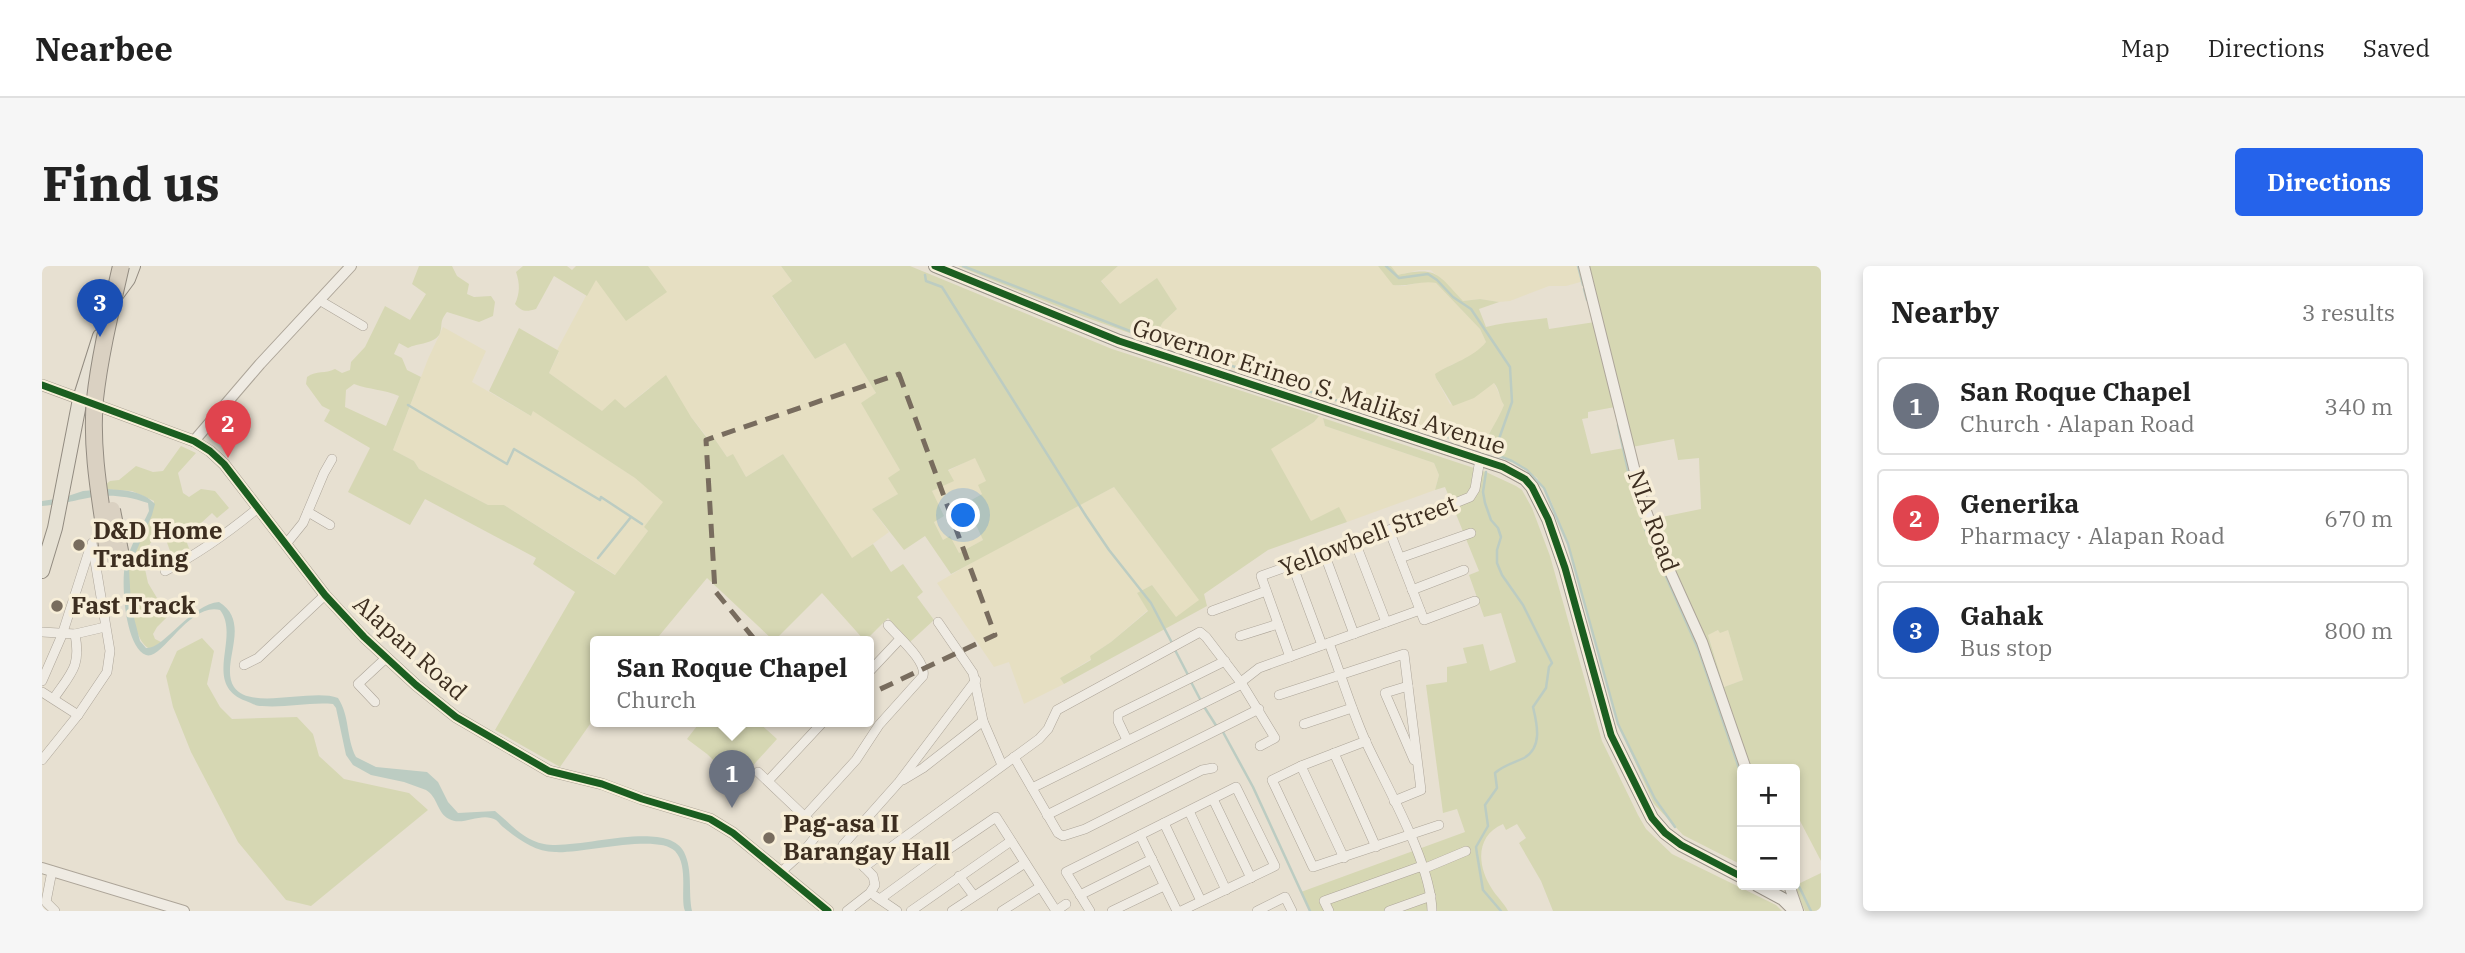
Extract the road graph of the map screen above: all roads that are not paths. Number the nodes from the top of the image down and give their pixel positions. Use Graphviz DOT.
graph roads {
  1 [pos="120,266"];
  2 [pos="132,266"];
  3 [pos="352,266"];
  4 [pos="935,266"];
  5 [pos="1584,266"];
  6 [pos="117,292"];
  7 [pos="319,300"];
  8 [pos="363,326"];
  9 [pos="42,385"];
  10 [pos="80,399"];
  11 [pos="194,441"];
  12 [pos="332,459"];
  13 [pos="1480,459"];
  14 [pos="258,508"];
  15 [pos="309,512"];
  16 [pos="330,525"];
  17 [pos="1389,530"];
  18 [pos="1471,533"];
  19 [pos="1355,542"];
  20 [pos="286,544"];
  21 [pos="1324,553"];
  22 [pos="1400,558"];
  23 [pos="1292,564"];
  24 [pos="1465,570"];
  25 [pos="42,571"];
  26 [pos="164,571"];
  27 [pos="1412,590"];
  28 [pos="1266,591"];
  29 [pos="325,595"];
  30 [pos="1475,601"];
  31 [pos="1420,610"];
  32 [pos="1212,611"];
  33 [pos="938,622"];
  34 [pos="1386,622"];
  35 [pos="1278,624"];
  36 [pos="888,625"];
  37 [pos="105,627"];
  38 [pos="42,632"];
  39 [pos="75,634"];
  40 [pos="1354,634"];
  41 [pos="62,635"];
  42 [pos="1240,636"];
  43 [pos="900,639"];
  44 [pos="1326,644"];
  45 [pos="1290,657"];
  46 [pos="386,658"];
  47 [pos="1225,661"];
  48 [pos="244,665"];
  49 [pos="874,668"];
  50 [pos="1341,675"];
  51 [pos="976,680"];
  52 [pos="42,681"];
  53 [pos="1242,683"];
  54 [pos="1408,686"];
  55 [pos="42,692"];
  56 [pos="1279,695"];
  57 [pos="54,698"];
  58 [pos="375,702"];
  59 [pos="1352,708"];
  60 [pos="1259,709"];
  61 [pos="78,715"];
  62 [pos="983,721"];
  63 [pos="1304,724"];
  64 [pos="818,727"];
  65 [pos="1127,740"];
  66 [pos="1366,741"];
  67 [pos="1259,746"];
  68 [pos="1334,753"];
  69 [pos="1014,757"];
  70 [pos="42,760"];
  71 [pos="1744,764"];
  72 [pos="1002,765"];
  73 [pos="1301,766"];
  74 [pos="1213,768"];
  75 [pos="1418,768"];
  76 [pos="758,772"];
  77 [pos="768,781"];
  78 [pos="900,782"];
  79 [pos="1032,788"];
  80 [pos="1213,799"];
  81 [pos="1394,801"];
  82 [pos="1189,811"];
  83 [pos="1047,814"];
  84 [pos="806,815"];
  85 [pos="1164,823"];
  86 [pos="1440,825"];
  87 [pos="1140,835"];
  88 [pos="1409,835"];
  89 [pos="1011,841"];
  90 [pos="1376,847"];
  91 [pos="1466,851"];
  92 [pos="1345,858"];
  93 [pos="1152,859"];
  94 [pos="1025,863"];
  95 [pos="864,867"];
  96 [pos="1422,867"];
  97 [pos="47,869"];
  98 [pos="781,872"];
  99 [pos="1737,874"];
  100 [pos="959,876"];
  101 [pos="1251,878"];
  102 [pos="1164,886"];
  103 [pos="1040,887"];
  104 [pos="1226,890"];
  105 [pos="1766,890"];
  106 [pos="1791,890"];
  107 [pos="870,893"];
  108 [pos="1080,895"];
  109 [pos="974,896"];
  110 [pos="1431,896"];
  111 [pos="880,899"];
  112 [pos="1201,901"];
  113 [pos="1066,904"];
  114 [pos="55,911"];
  115 [pos="184,911"];
  116 [pos="828,911"];
  117 [pos="847,911"];
  118 [pos="897,911"];
  119 [pos="911,911"];
  120 [pos="951,911"];
  121 [pos="1002,911"];
  122 [pos="1056,911"];
  123 [pos="1090,911"];
  124 [pos="1112,911"];
  125 [pos="1179,911"];
  126 [pos="1257,911"];
  127 [pos="1292,911"];
  128 [pos="1329,911"];
  129 [pos="1389,911"];
  130 [pos="1432,911"];
  131 [pos="1797,911"];
  1 -- 2 [label="highway, bridge"];
  1 -- 6 [label="main road"];
  2 -- 6 [label="main road"];
  3 -- 7 [label="street"];
  4 -- 13 [label="main road, Governor Erineo S. Maliksi Avenue"];
  5 -- 71 [label="street, NIA Road"];
  6 -- 10 [label="main road"];
  7 -- 8 [label="street"];
  7 -- 11 [label="street"];
  9 -- 10 [label="street, Alapan Road"];
  10 -- 11 [label="street, Alapan Road"];
  10 -- 25 [label="main road"];
  11 -- 14 [label="street, Alapan Road"];
  12 -- 15 [label="street"];
  13 -- 17 [label="street, Yellowbell Street"];
  13 -- 99 [label="main road, Governor Erineo S. Maliksi Avenue"];
  14 -- 20 [label="street, Alapan Road"];
  14 -- 26 [label="street"];
  15 -- 16 [label="street"];
  15 -- 20 [label="street"];
  17 -- 19 [label="street, Yellowbell Street"];
  17 -- 22 [label="street"];
  18 -- 22 [label="street"];
  19 -- 21 [label="street, Yellowbell Street"];
  19 -- 34 [label="street"];
  20 -- 29 [label="street, Alapan Road"];
  21 -- 23 [label="street, Yellowbell Street"];
  21 -- 40 [label="street"];
  22 -- 27 [label="street"];
  23 -- 28 [label="street, Yellowbell Street"];
  23 -- 44 [label="street"];
  24 -- 27 [label="street"];
  27 -- 31 [label="street"];
  28 -- 32 [label="street"];
  28 -- 35 [label="street"];
  29 -- 46 [label="street, Alapan Road"];
  29 -- 48 [label="street"];
  30 -- 31 [label="street"];
  31 -- 34 [label="street"];
  33 -- 51 [label="street"];
  34 -- 40 [label="street"];
  35 -- 42 [label="street"];
  35 -- 45 [label="street"];
  36 -- 43 [label="street"];
  37 -- 39 [label="street"];
  37 -- 41 [label="street"];
  37 -- 61 [label="street"];
  38 -- 41 [label="street"];
  39 -- 41 [label="street"];
  39 -- 57 [label="street"];
  40 -- 44 [label="street"];
  41 -- 52 [label="street"];
  43 -- 49 [label="street"];
  43 -- 84 [label="street"];
  44 -- 45 [label="street"];
  44 -- 50 [label="street"];
  45 -- 53 [label="street"];
  46 -- 58 [label="street"];
  46 -- 98 [label="street, Alapan Road"];
  47 -- 53 [label="street"];
  47 -- 65 [label="street"];
  47 -- 69 [label="street"];
  50 -- 54 [label="street"];
  50 -- 56 [label="street"];
  50 -- 59 [label="street"];
  51 -- 62 [label="street"];
  51 -- 78 [label="street"];
  53 -- 60 [label="street"];
  53 -- 65 [label="street"];
  54 -- 75 [label="street"];
  54 -- 75 [label="street"];
  55 -- 57 [label="street"];
  57 -- 61 [label="street"];
  59 -- 63 [label="street"];
  59 -- 66 [label="street"];
  60 -- 67 [label="street"];
  60 -- 83 [label="street"];
  61 -- 70 [label="street"];
  62 -- 72 [label="street"];
  62 -- 78 [label="street"];
  64 -- 77 [label="street"];
  65 -- 79 [label="street"];
  66 -- 68 [label="street"];
  66 -- 81 [label="street"];
  68 -- 73 [label="street"];
  68 -- 90 [label="street"];
  69 -- 72 [label="street"];
  69 -- 79 [label="street"];
  72 -- 95 [label="street"];
  73 -- 92 [label="street"];
  73 -- 92 [label="street"];
  74 -- 83 [label="street"];
  75 -- 81 [label="street"];
  76 -- 77 [label="street"];
  77 -- 84 [label="street"];
  78 -- 95 [label="street"];
  79 -- 83 [label="street"];
  80 -- 82 [label="street"];
  80 -- 101 [label="street"];
  80 -- 101 [label="street"];
  81 -- 88 [label="street"];
  82 -- 85 [label="street"];
  82 -- 104 [label="street"];
  84 -- 98 [label="street"];
  85 -- 87 [label="street"];
  85 -- 112 [label="street"];
  86 -- 88 [label="street"];
  87 -- 93 [label="street"];
  87 -- 108 [label="street"];
  88 -- 90 [label="street"];
  88 -- 96 [label="street"];
  89 -- 94 [label="street"];
  89 -- 100 [label="street"];
  89 -- 111 [label="street"];
  90 -- 92 [label="street"];
  91 -- 96 [label="street"];
  93 -- 102 [label="street"];
  93 -- 108 [label="street"];
  94 -- 103 [label="street"];
  94 -- 109 [label="street"];
  95 -- 107 [label="street"];
  96 -- 110 [label="street"];
  96 -- 128 [label="street"];
  97 -- 114 [label="street"];
  97 -- 115 [label="street"];
  98 -- 116 [label="street, Alapan Road"];
  100 -- 109 [label="street"];
  100 -- 119 [label="street"];
  101 -- 104 [label="street"];
  102 -- 124 [label="street"];
  102 -- 125 [label="street"];
  103 -- 121 [label="street"];
  103 -- 122 [label="street"];
  104 -- 112 [label="street"];
  105 -- 131 [label="main road"];
  106 -- 131 [label="street"];
  107 -- 111 [label="street"];
  107 -- 117 [label="street"];
  108 -- 123 [label="street"];
  109 -- 120 [label="street"];
  110 -- 129 [label="street"];
  110 -- 130 [label="street"];
  111 -- 118 [label="street"];
  112 -- 125 [label="street"];
  113 -- 122 [label="street"];
  126 -- 127 [label="street"];
}
